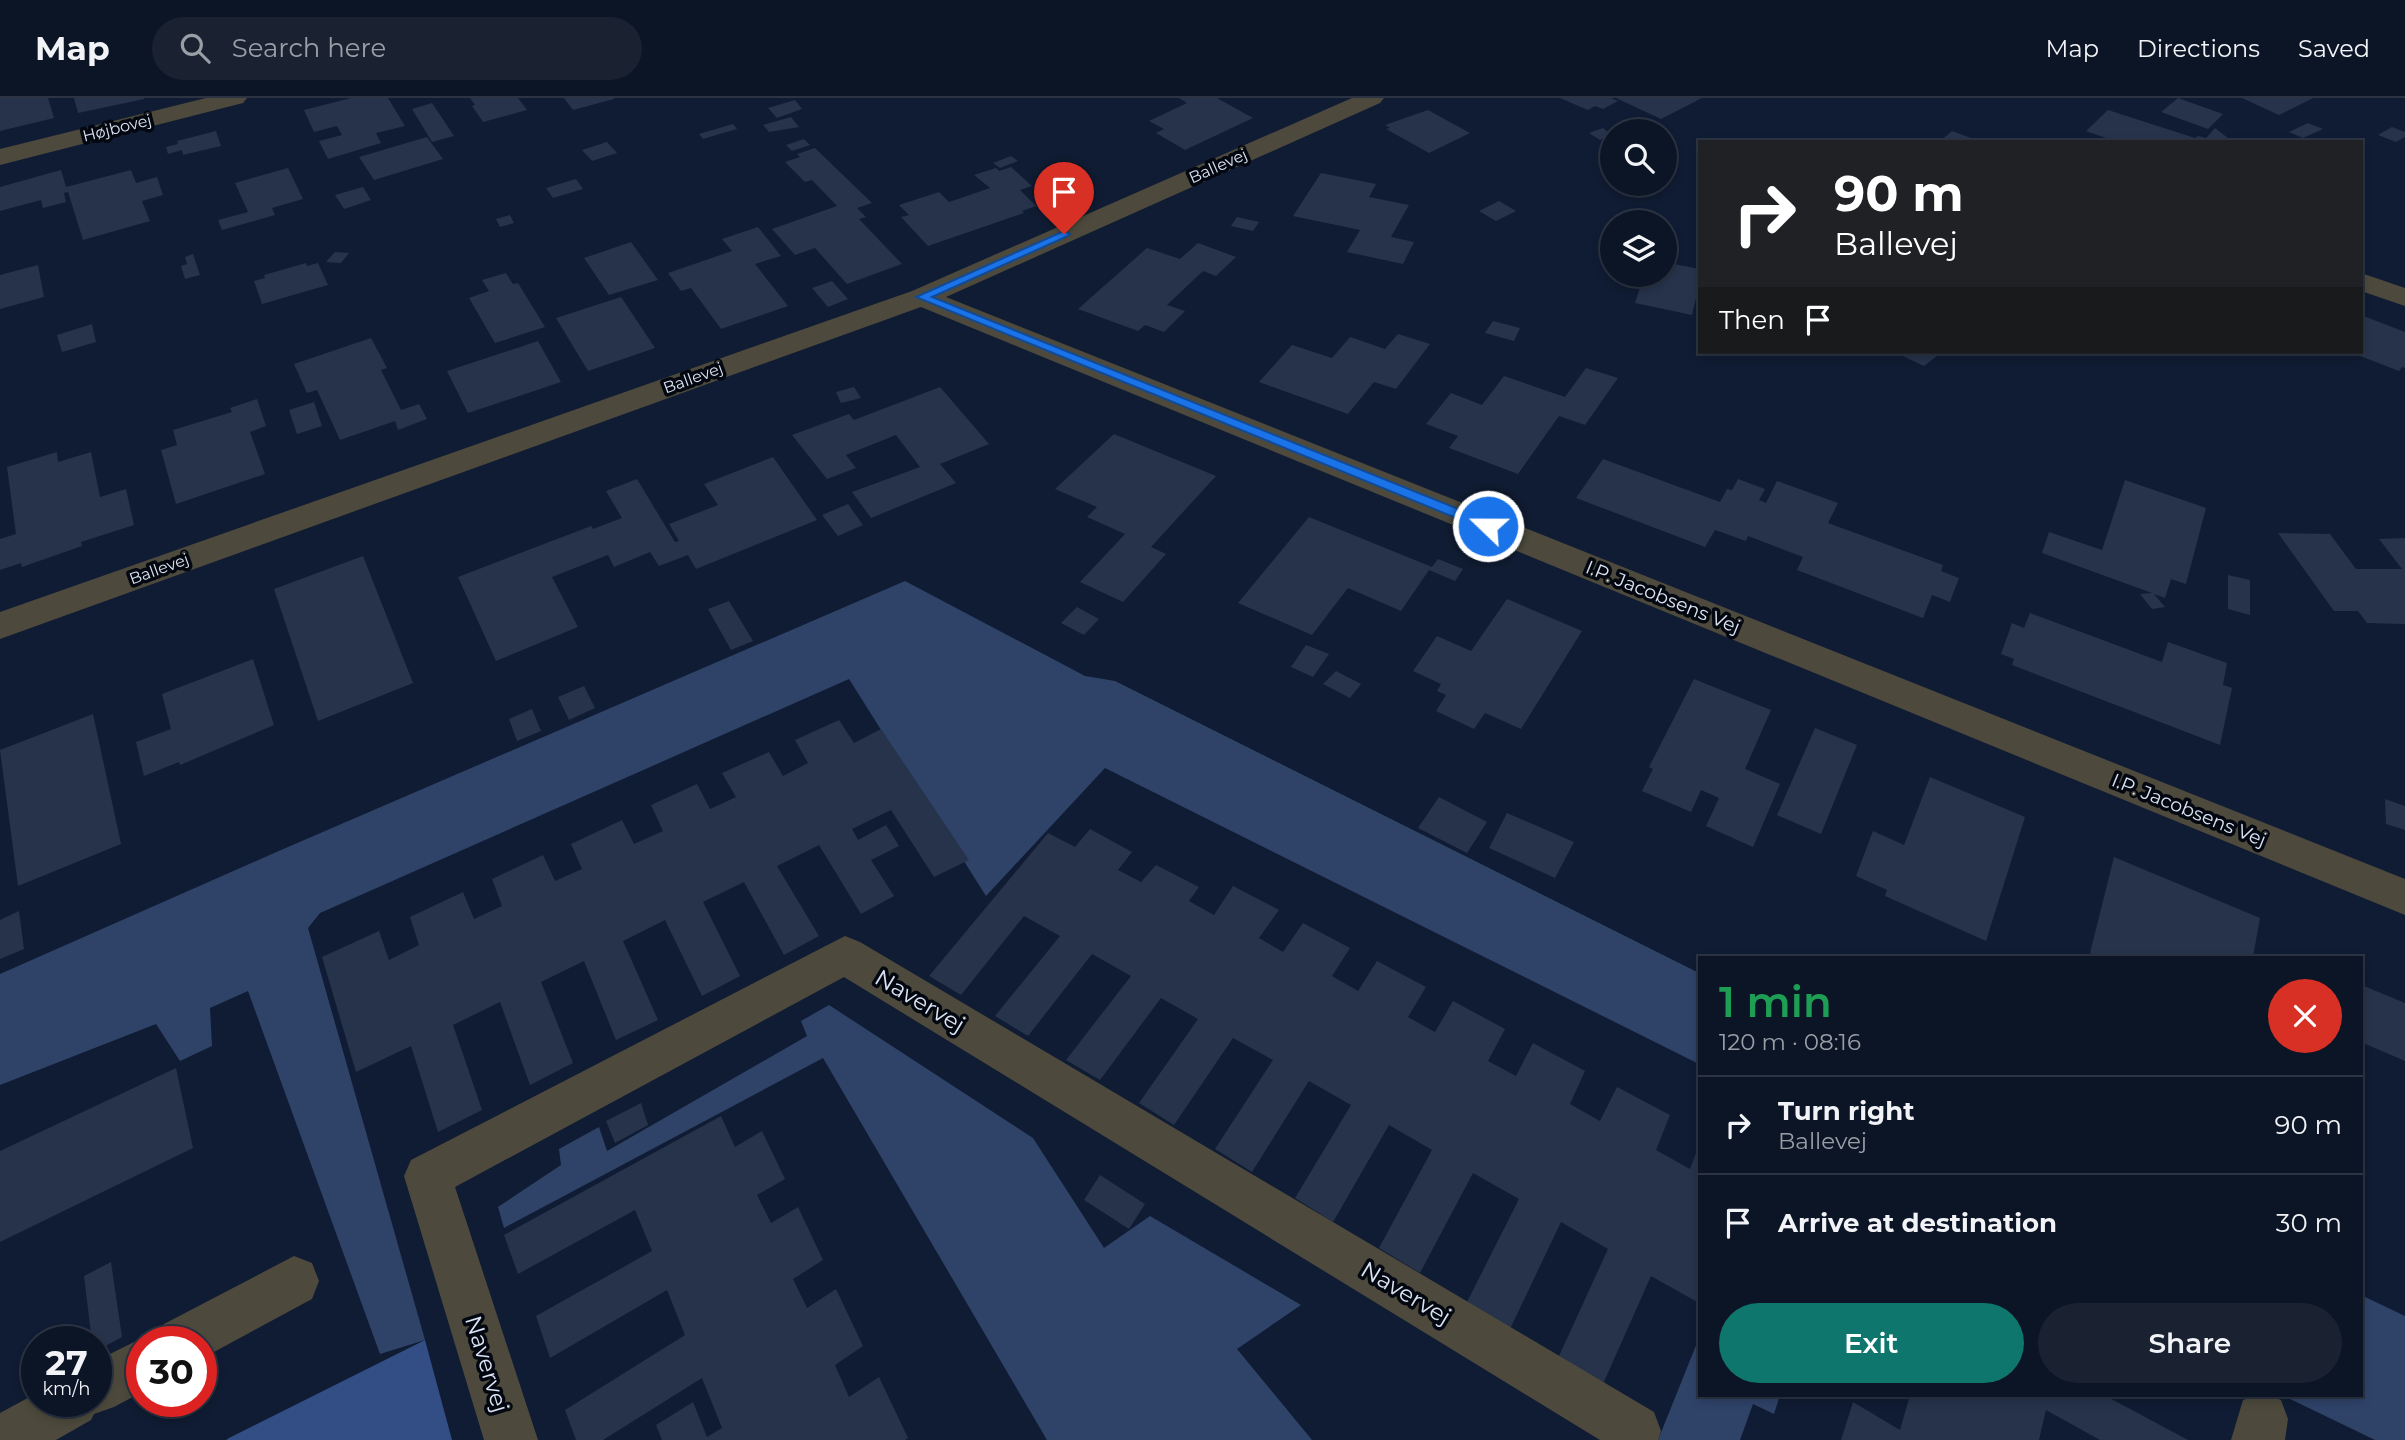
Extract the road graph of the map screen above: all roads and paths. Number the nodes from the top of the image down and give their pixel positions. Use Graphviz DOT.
graph roads {
  1 [pos="235,98"];
  2 [pos="1311,98"];
  3 [pos="1372,98"];
  4 [pos="1338,113"];
  5 [pos="0,157"];
  6 [pos="2363,282"];
  7 [pos="922,297"];
  8 [pos="2405,298"];
  9 [pos="0,626"];
  10 [pos="2405,897"];
  11 [pos="294,1281"];
  12 [pos="211,1326"];
  13 [pos="45,1417"];
  14 [pos="1635,1432"];
  15 [pos="3,1440"];
  16 [pos="511,1440"];
  1 -- 5 [label="street, Højbovej"];
  2 -- 4 [label="street"];
  3 -- 4 [label="street, Ballevej"];
  4 -- 7 [label="street, Ballevej"];
  6 -- 8 [label="street"];
  7 -- 9 [label="street, Ballevej"];
  7 -- 10 [label="street, I.P. Jacobsens Vej"];
  11 -- 12 [label="street"];
  13 -- 15 [label="street"];
  14 -- 16 [label="street, Navervej"];
}
